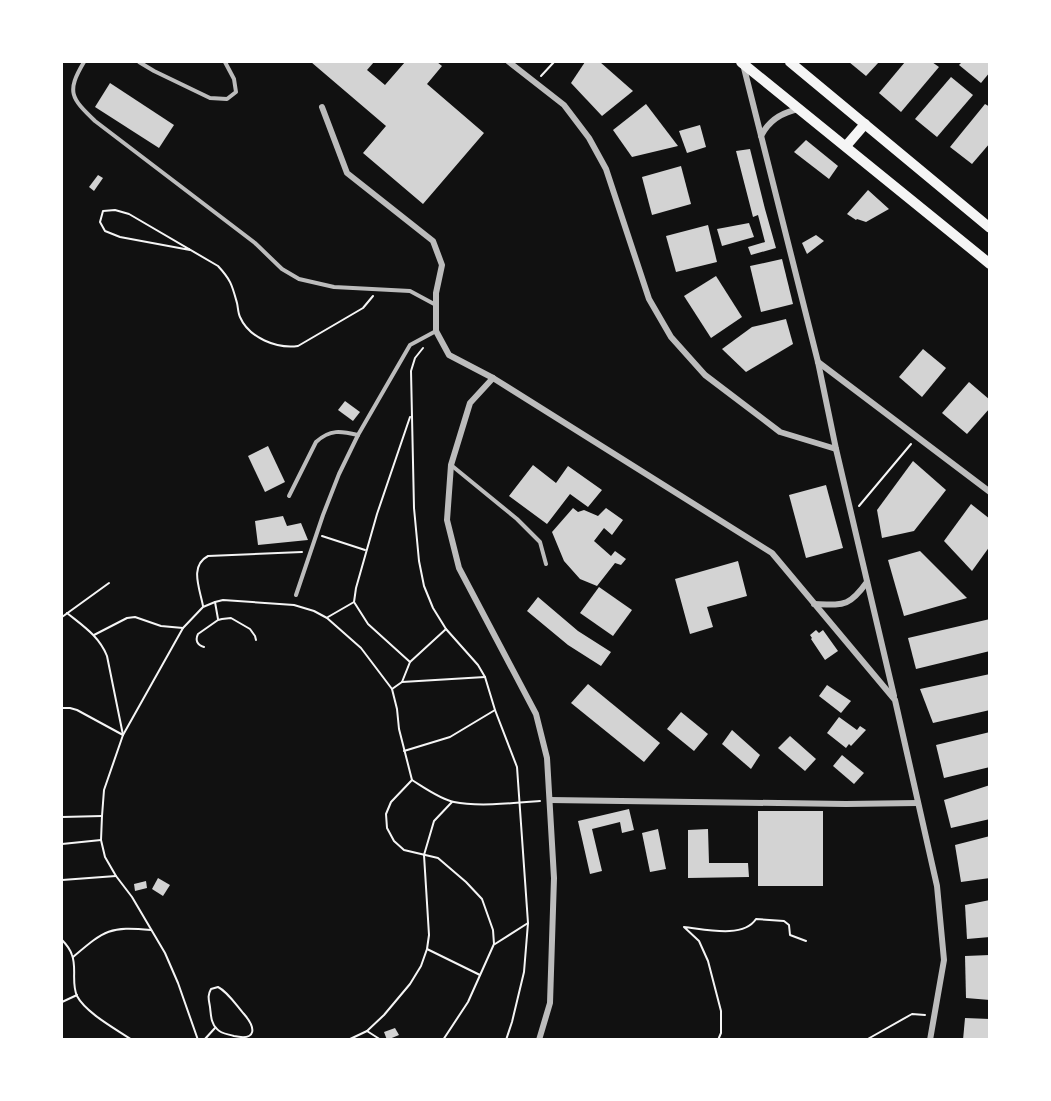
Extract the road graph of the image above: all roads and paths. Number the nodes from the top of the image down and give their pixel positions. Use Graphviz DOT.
graph roads {
  1 [pos="83,62"];
  2 [pos="139,62"];
  3 [pos="225,62"];
  4 [pos="509,62"];
  5 [pos="554,62"];
  6 [pos="742,62"];
  7 [pos="790,62"];
  8 [pos="535,82"];
  9 [pos="322,107"];
  10 [pos="801,109"];
  11 [pos="865,124"];
  12 [pos="760,136"];
  13 [pos="846,146"];
  14 [pos="990,228"];
  15 [pos="190,250"];
  16 [pos="990,264"];
  17 [pos="379,289"];
  18 [pos="436,306"];
  19 [pos="436,331"];
  20 [pos="818,362"];
  21 [pos="493,378"];
  22 [pos="411,413"];
  23 [pos="358,435"];
  24 [pos="917,437"];
  25 [pos="836,448"];
  26 [pos="450,465"];
  27 [pos="990,492"];
  28 [pos="289,496"];
  29 [pos="852,516"];
  30 [pos="317,534"];
  31 [pos="367,550"];
  32 [pos="311,552"];
  33 [pos="546,564"];
  34 [pos="867,582"];
  35 [pos="109,583"];
  36 [pos="296,595"];
  37 [pos="215,602"];
  38 [pos="354,602"];
  39 [pos="814,603"];
  40 [pos="203,607"];
  41 [pos="67,613"];
  42 [pos="62,616"];
  43 [pos="327,618"];
  44 [pos="218,620"];
  45 [pos="183,628"];
  46 [pos="446,629"];
  47 [pos="94,635"];
  48 [pos="256,640"];
  49 [pos="204,647"];
  50 [pos="410,662"];
  51 [pos="485,677"];
  52 [pos="402,682"];
  53 [pos="392,689"];
  54 [pos="895,700"];
  55 [pos="62,708"];
  56 [pos="495,710"];
  57 [pos="123,735"];
  58 [pos="404,751"];
  59 [pos="412,780"];
  60 [pos="550,800"];
  61 [pos="453,802"];
  62 [pos="918,802"];
  63 [pos="520,803"];
  64 [pos="102,816"];
  65 [pos="62,817"];
  66 [pos="100,840"];
  67 [pos="62,844"];
  68 [pos="424,855"];
  69 [pos="116,876"];
  70 [pos="62,880"];
  71 [pos="528,923"];
  72 [pos="152,930"];
  73 [pos="62,940"];
  74 [pos="806,941"];
  75 [pos="494,944"];
  76 [pos="427,949"];
  77 [pos="74,957"];
  78 [pos="480,975"];
  79 [pos="77,995"];
  80 [pos="62,1002"];
  81 [pos="934,1015"];
  82 [pos="215,1028"];
  83 [pos="367,1031"];
  84 [pos="132,1040"];
  85 [pos="198,1040"];
  86 [pos="204,1040"];
  87 [pos="348,1040"];
  88 [pos="381,1040"];
  89 [pos="443,1040"];
  90 [pos="506,1040"];
  91 [pos="539,1040"];
  92 [pos="718,1040"];
  93 [pos="866,1040"];
  94 [pos="930,1040"];
  1 -- 17 [label="lane"];
  2 -- 3 [label="lane"];
  4 -- 8 [label="street"];
  5 -- 8 [label="path"];
  6 -- 10 [label="main road"];
  6 -- 12 [label="street"];
  7 -- 11 [label="main road"];
  8 -- 25 [label="street"];
  9 -- 18 [label="street"];
  10 -- 12 [label="street"];
  10 -- 13 [label="main road"];
  11 -- 13 [label="main road"];
  11 -- 14 [label="main road"];
  12 -- 20 [label="street"];
  13 -- 16 [label="main road"];
  15 -- 15 [label="path"];
  15 -- 17 [label="path"];
  17 -- 18 [label="lane"];
  18 -- 19 [label="street"];
  19 -- 21 [label="street"];
  19 -- 22 [label="path"];
  19 -- 23 [label="lane"];
  20 -- 24 [label="street"];
  20 -- 25 [label="street"];
  21 -- 26 [label="street"];
  21 -- 39 [label="street"];
  22 -- 31 [label="path"];
  22 -- 46 [label="path"];
  23 -- 28 [label="lane"];
  23 -- 30 [label="lane"];
  24 -- 27 [label="street"];
  24 -- 29 [label="path"];
  25 -- 29 [label="street"];
  26 -- 33 [label="lane"];
  26 -- 60 [label="street"];
  29 -- 34 [label="street"];
  30 -- 31 [label="path"];
  30 -- 32 [label="lane"];
  31 -- 38 [label="path"];
  32 -- 36 [label="lane"];
  32 -- 40 [label="path"];
  34 -- 39 [label="street"];
  34 -- 54 [label="street"];
  35 -- 41 [label="path"];
  37 -- 40 [label="path"];
  37 -- 43 [label="path"];
  37 -- 44 [label="path"];
  38 -- 43 [label="path"];
  38 -- 50 [label="path"];
  39 -- 54 [label="street"];
  40 -- 45 [label="path"];
  41 -- 42 [label="path"];
  41 -- 47 [label="path"];
  43 -- 53 [label="path"];
  44 -- 48 [label="path"];
  44 -- 49 [label="path"];
  45 -- 47 [label="path"];
  45 -- 57 [label="path"];
  46 -- 50 [label="path"];
  46 -- 51 [label="path"];
  47 -- 57 [label="path"];
  50 -- 52 [label="path"];
  51 -- 52 [label="path"];
  51 -- 56 [label="path"];
  52 -- 53 [label="path"];
  53 -- 58 [label="path"];
  54 -- 62 [label="street"];
  55 -- 57 [label="path"];
  56 -- 58 [label="path"];
  56 -- 63 [label="path"];
  57 -- 64 [label="path"];
  58 -- 59 [label="path"];
  59 -- 61 [label="path"];
  59 -- 68 [label="path"];
  60 -- 62 [label="street"];
  60 -- 63 [label="path"];
  60 -- 91 [label="street"];
  61 -- 63 [label="path"];
  61 -- 68 [label="path"];
  62 -- 81 [label="street"];
  63 -- 71 [label="path"];
  64 -- 65 [label="path"];
  64 -- 66 [label="path"];
  66 -- 67 [label="path"];
  66 -- 69 [label="path"];
  68 -- 75 [label="path"];
  68 -- 76 [label="path"];
  69 -- 70 [label="path"];
  69 -- 72 [label="path"];
  71 -- 75 [label="path"];
  71 -- 90 [label="path"];
  72 -- 77 [label="path"];
  72 -- 85 [label="path"];
  73 -- 77 [label="path"];
  74 -- 92 [label="path"];
  75 -- 78 [label="path"];
  76 -- 78 [label="path"];
  76 -- 83 [label="path"];
  77 -- 79 [label="path"];
  78 -- 89 [label="path"];
  79 -- 80 [label="path"];
  79 -- 84 [label="path"];
  81 -- 93 [label="path"];
  81 -- 94 [label="street"];
  82 -- 82 [label="path"];
  82 -- 86 [label="path"];
  83 -- 87 [label="path"];
  83 -- 88 [label="path"];
}
